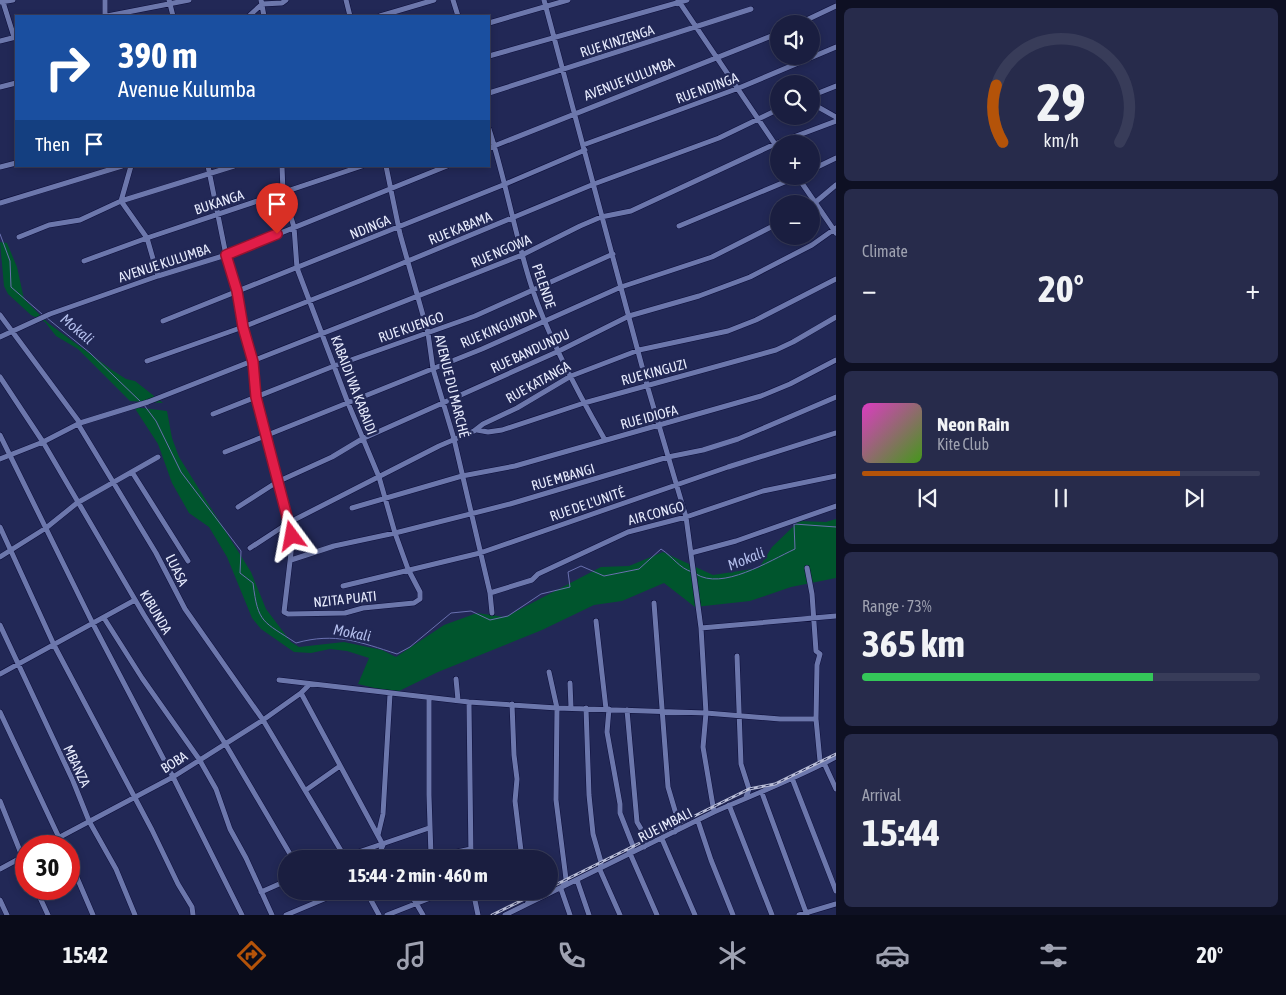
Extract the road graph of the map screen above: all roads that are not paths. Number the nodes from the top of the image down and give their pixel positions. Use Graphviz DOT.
graph roads {
  1 [pos="13,0"];
  2 [pos="105,0"];
  3 [pos="189,0"];
  4 [pos="286,0"];
  5 [pos="346,0"];
  6 [pos="434,0"];
  7 [pos="454,0"];
  8 [pos="544,0"];
  9 [pos="568,0"];
  10 [pos="687,0"];
  11 [pos="678,1"];
  12 [pos="1,2"];
  13 [pos="170,2"];
  14 [pos="261,2"];
  15 [pos="546,6"];
  16 [pos="836,6"];
  17 [pos="751,9"];
  18 [pos="106,15"];
  19 [pos="111,15"];
  20 [pos="173,15"];
  21 [pos="251,15"];
  22 [pos="264,15"];
  23 [pos="350,15"];
  24 [pos="383,15"];
  25 [pos="458,15"];
  26 [pos="817,15"];
  27 [pos="490,23"];
  28 [pos="696,27"];
  29 [pos="770,36"];
  30 [pos="15,37"];
  31 [pos="553,37"];
  32 [pos="0,41"];
  33 [pos="836,47"];
  34 [pos="490,56"];
  35 [pos="717,57"];
  36 [pos="563,70"];
  37 [pos="15,83"];
  38 [pos="836,86"];
  39 [pos="0,87"];
  40 [pos="739,88"];
  41 [pos="820,92"];
  42 [pos="490,93"];
  43 [pos="820,109"];
  44 [pos="575,112"];
  45 [pos="770,113"];
  46 [pos="759,118"];
  47 [pos="836,119"];
  48 [pos="797,135"];
  49 [pos="770,136"];
  50 [pos="770,146"];
  51 [pos="492,147"];
  52 [pos="584,148"];
  53 [pos="836,158"];
  54 [pos="15,163"];
  55 [pos="820,166"];
  56 [pos="0,167"];
  57 [pos="119,167"];
  58 [pos="131,167"];
  59 [pos="208,167"];
  60 [pos="231,167"];
  61 [pos="282,167"];
  62 [pos="359,167"];
  63 [pos="386,167"];
  64 [pos="444,167"];
  65 [pos="210,173"];
  66 [pos="594,184"];
  67 [pos="503,185"];
  68 [pos="779,185"];
  69 [pos="836,185"];
  70 [pos="391,188"];
  71 [pos="283,192"];
  72 [pos="820,200"];
  73 [pos="121,201"];
  74 [pos="0,203"];
  75 [pos="820,212"];
  76 [pos="220,214"];
  77 [pos="601,217"];
  78 [pos="512,219"];
  79 [pos="679,226"];
  80 [pos="294,227"];
  81 [pos="400,227"];
  82 [pos="770,228"];
  83 [pos="835,230"];
  84 [pos="19,237"];
  85 [pos="147,238"];
  86 [pos="614,254"];
  87 [pos="226,255"];
  88 [pos="522,255"];
  89 [pos="408,261"];
  90 [pos="84,262"];
  91 [pos="297,268"];
  92 [pos="158,276"];
  93 [pos="836,279"];
  94 [pos="621,287"];
  95 [pos="533,290"];
  96 [pos="237,291"];
  97 [pos="418,297"];
  98 [pos="309,300"];
  99 [pos="0,316"];
  100 [pos="629,316"];
  101 [pos="836,317"];
  102 [pos="163,321"];
  103 [pos="544,321"];
  104 [pos="243,327"];
  105 [pos="12,332"];
  106 [pos="321,332"];
  107 [pos="428,333"];
  108 [pos="0,337"];
  109 [pos="639,350"];
  110 [pos="560,351"];
  111 [pos="836,360"];
  112 [pos="147,361"];
  113 [pos="253,362"];
  114 [pos="334,366"];
  115 [pos="433,369"];
  116 [pos="571,376"];
  117 [pos="0,377"];
  118 [pos="647,385"];
  119 [pos="256,397"];
  120 [pos="836,397"];
  121 [pos="444,402"];
  122 [pos="348,403"];
  123 [pos="584,403"];
  124 [pos="212,414"];
  125 [pos="79,424"];
  126 [pos="660,426"];
  127 [pos="474,432"];
  128 [pos="836,434"];
  129 [pos="0,435"];
  130 [pos="267,436"];
  131 [pos="362,439"];
  132 [pos="454,439"];
  133 [pos="605,440"];
  134 [pos="43,442"];
  135 [pos="225,452"];
  136 [pos="10,455"];
  137 [pos="158,457"];
  138 [pos="668,457"];
  139 [pos="0,459"];
  140 [pos="132,472"];
  141 [pos="462,476"];
  142 [pos="836,476"];
  143 [pos="379,477"];
  144 [pos="278,482"];
  145 [pos="113,484"];
  146 [pos="676,485"];
  147 [pos="385,497"];
  148 [pos="77,503"];
  149 [pos="836,506"];
  150 [pos="238,507"];
  151 [pos="352,508"];
  152 [pos="470,514"];
  153 [pos="686,517"];
  154 [pos="290,522"];
  155 [pos="0,528"];
  156 [pos="46,528"];
  157 [pos="395,533"];
  158 [pos="250,548"];
  159 [pos="10,549"];
  160 [pos="480,553"];
  161 [pos="691,553"];
  162 [pos="0,557"];
  163 [pos="291,560"];
  164 [pos="188,561"];
  165 [pos="806,568"];
  166 [pos="408,569"];
  167 [pos="343,586"];
  168 [pos="490,593"];
  169 [pos="135,600"];
  170 [pos="414,603"];
  171 [pos="654,603"];
  172 [pos="492,613"];
  173 [pos="836,616"];
  174 [pos="104,618"];
  175 [pos="813,618"];
  176 [pos="596,621"];
  177 [pos="93,624"];
  178 [pos="0,625"];
  179 [pos="701,628"];
  180 [pos="54,644"];
  181 [pos="737,656"];
  182 [pos="18,664"];
  183 [pos="549,672"];
  184 [pos="0,674"];
  185 [pos="456,679"];
  186 [pos="279,680"];
  187 [pos="570,683"];
  188 [pos="310,684"];
  189 [pos="301,694"];
  190 [pos="390,694"];
  191 [pos="429,698"];
  192 [pos="458,700"];
  193 [pos="469,702"];
  194 [pos="512,704"];
  195 [pos="557,708"];
  196 [pos="571,708"];
  197 [pos="586,708"];
  198 [pos="608,709"];
  199 [pos="627,710"];
  200 [pos="0,712"];
  201 [pos="662,712"];
  202 [pos="706,713"];
  203 [pos="739,717"];
  204 [pos="816,719"];
  205 [pos="263,720"];
  206 [pos="226,745"];
  207 [pos="836,756"];
  208 [pos="200,759"];
  209 [pos="824,763"];
  210 [pos="340,766"];
  211 [pos="174,777"];
  212 [pos="792,778"];
  213 [pos="836,789"];
  214 [pos="306,790"];
  215 [pos="762,793"];
  216 [pos="746,797"];
  217 [pos="134,798"];
  218 [pos="0,801"];
  219 [pos="729,805"];
  220 [pos="714,812"];
  221 [pos="89,821"];
  222 [pos="698,821"];
  223 [pos="429,828"];
  224 [pos="675,833"];
  225 [pos="15,835"];
  226 [pos="56,835"];
  227 [pos="63,835"];
  228 [pos="378,835"];
  229 [pos="662,839"];
  230 [pos="383,845"];
  231 [pos="644,848"];
  232 [pos="471,849"];
  233 [pos="288,850"];
  234 [pos="342,850"];
  235 [pos="368,850"];
  236 [pos="381,850"];
  237 [pos="431,850"];
  238 [pos="465,850"];
  239 [pos="521,850"];
  240 [pos="631,855"];
  241 [pos="15,861"];
  242 [pos="0,869"];
  243 [pos="600,870"];
  244 [pos="577,880"];
  245 [pos="80,885"];
  246 [pos="278,885"];
  247 [pos="561,888"];
  248 [pos="836,891"];
  249 [pos="261,892"];
  250 [pos="0,900"];
  251 [pos="41,900"];
  252 [pos="326,900"];
  253 [pos="371,900"];
  254 [pos="415,900"];
  255 [pos="425,900"];
  256 [pos="475,900"];
  257 [pos="529,900"];
  258 [pos="417,903"];
  259 [pos="527,904"];
  260 [pos="836,904"];
  261 [pos="301,909"];
  262 [pos="509,914"];
  263 [pos="807,914"];
  264 [pos="7,915"];
  265 [pos="48,915"];
  266 [pos="93,915"];
  267 [pos="135,915"];
  268 [pos="192,915"];
  269 [pos="242,915"];
  270 [pos="272,915"];
  271 [pos="286,915"];
  272 [pos="304,915"];
  273 [pos="379,915"];
  274 [pos="387,915"];
  275 [pos="424,915"];
  276 [pos="478,915"];
  277 [pos="570,915"];
  278 [pos="589,915"];
  279 [pos="620,915"];
  280 [pos="657,915"];
  281 [pos="695,915"];
  282 [pos="733,915"];
  283 [pos="772,915"];
  284 [pos="799,915"];
  1 -- 12 [label="street"];
  2 -- 18 [label="street"];
  3 -- 13 [label="street"];
  4 -- 14 [label="street"];
  5 -- 23 [label="street"];
  6 -- 24 [label="street"];
  7 -- 25 [label="street"];
  8 -- 15 [label="street"];
  9 -- 15 [label="street"];
  10 -- 11 [label="street"];
  11 -- 28 [label="street"];
  11 -- 31 [label="street"];
  12 -- 30 [label="street"];
  13 -- 19 [label="street"];
  13 -- 20 [label="street"];
  14 -- 21 [label="street"];
  14 -- 22 [label="street"];
  15 -- 27 [label="street"];
  15 -- 31 [label="street"];
  16 -- 26 [label="street"];
  17 -- 28 [label="street, RUE KINZENGA"];
  28 -- 35 [label="street"];
  28 -- 36 [label="street, RUE KINZENGA"];
  29 -- 35 [label="street, AVENUE KULUMBA"];
  30 -- 32 [label="street"];
  31 -- 34 [label="street"];
  31 -- 36 [label="street"];
  33 -- 40 [label="street, RUE NDINGA"];
  35 -- 40 [label="street"];
  35 -- 44 [label="street, AVENUE KULUMBA"];
  36 -- 42 [label="street, RUE KINZENGA"];
  36 -- 44 [label="street"];
  37 -- 39 [label="street"];
  38 -- 41 [label="street"];
  40 -- 46 [label="street"];
  40 -- 52 [label="street, RUE NDINGA"];
  43 -- 47 [label="street"];
  44 -- 51 [label="street, AVENUE KULUMBA"];
  44 -- 52 [label="street"];
  45 -- 46 [label="street, RUE KABAMA"];
  46 -- 49 [label="street"];
  46 -- 66 [label="street, RUE KABAMA"];
  47 -- 48 [label="street, RUE NGOWA"];
  50 -- 77 [label="street, RUE NGOWA"];
  51 -- 67 [label="street, PELENDE"];
  52 -- 66 [label="street"];
  52 -- 67 [label="street, NDINGA"];
  53 -- 55 [label="street"];
  54 -- 56 [label="street"];
  57 -- 74 [label="street"];
  58 -- 73 [label="street"];
  59 -- 65 [label="street, NZITA PUATI"];
  60 -- 65 [label="street"];
  61 -- 71 [label="street, KABAIDI WA KABAIDI"];
  62 -- 71 [label="street, BUKANGA"];
  63 -- 70 [label="street, AVENUE DU MARCHÉ"];
  64 -- 70 [label="street, AVENUE KULUMBA"];
  65 -- 73 [label="street"];
  65 -- 76 [label="street, NZITA PUATI"];
  66 -- 77 [label="street"];
  66 -- 78 [label="street, RUE KABAMA"];
  67 -- 78 [label="street, PELENDE"];
  67 -- 81 [label="street, NDINGA"];
  68 -- 79 [label="street"];
  69 -- 72 [label="street"];
  70 -- 80 [label="street, AVENUE KULUMBA"];
  70 -- 81 [label="street, AVENUE DU MARCHÉ"];
  71 -- 76 [label="street, BUKANGA"];
  71 -- 80 [label="street, KABAIDI WA KABAIDI"];
  73 -- 84 [label="street"];
  73 -- 85 [label="street"];
  75 -- 83 [label="street"];
  76 -- 85 [label="street, BUKANGA"];
  76 -- 87 [label="street, NZITA PUATI"];
  77 -- 86 [label="street"];
  77 -- 88 [label="street, RUE NGOWA"];
  78 -- 88 [label="street, PELENDE"];
  78 -- 89 [label="street, RUE KABAMA"];
  80 -- 87 [label="street, AVENUE KULUMBA"];
  80 -- 91 [label="street, KABAIDI WA KABAIDI"];
  81 -- 89 [label="street, AVENUE DU MARCHÉ"];
  81 -- 91 [label="street, NDINGA"];
  82 -- 94 [label="street, RUE KINGUNDA"];
  83 -- 100 [label="street, RUE BANDUNDU"];
  85 -- 90 [label="street, BUKANGA"];
  85 -- 92 [label="street"];
  86 -- 94 [label="street"];
  86 -- 95 [label="street, RUE KUENGO"];
  87 -- 92 [label="street, AVENUE KULUMBA"];
  87 -- 96 [label="street, NZITA PUATI"];
  88 -- 95 [label="street, PELENDE"];
  88 -- 97 [label="street, RUE NGOWA"];
  89 -- 97 [label="street, AVENUE DU MARCHÉ"];
  89 -- 98 [label="street, RUE KABAMA"];
  91 -- 96 [label="street, NDINGA"];
  91 -- 98 [label="street, KABAIDI WA KABAIDI"];
  92 -- 105 [label="street, AVENUE KULUMBA"];
  93 -- 109 [label="street, RUE KATANGA"];
  94 -- 100 [label="street"];
  94 -- 103 [label="street, RUE KINGUNDA"];
  95 -- 103 [label="street, PELENDE"];
  95 -- 107 [label="street, RUE KUENGO"];
  96 -- 102 [label="street, NDINGA"];
  96 -- 104 [label="street, NZITA PUATI"];
  97 -- 106 [label="street, RUE NGOWA"];
  97 -- 107 [label="street, AVENUE DU MARCHÉ"];
  98 -- 104 [label="street, RUE KABAMA"];
  98 -- 106 [label="street, KABAIDI WA KABAIDI"];
  99 -- 105 [label="street, LUASA"];
  100 -- 109 [label="street"];
  100 -- 110 [label="street, RUE BANDUNDU"];
  101 -- 118 [label="street, RUE KINGUZI"];
  103 -- 110 [label="street, PELENDE"];
  103 -- 115 [label="street, RUE KINGUNDA"];
  104 -- 112 [label="street, RUE KABAMA"];
  104 -- 113 [label="street, NZITA PUATI"];
  105 -- 108 [label="street, AVENUE KULUMBA"];
  105 -- 125 [label="street, LUASA"];
  106 -- 113 [label="street, RUE NGOWA"];
  106 -- 114 [label="street, KABAIDI WA KABAIDI"];
  107 -- 114 [label="street, RUE KUENGO"];
  107 -- 115 [label="street, AVENUE DU MARCHÉ"];
  109 -- 116 [label="street, RUE KATANGA"];
  109 -- 118 [label="street"];
  110 -- 116 [label="street, PELENDE"];
  110 -- 121 [label="street, RUE BANDUNDU"];
  111 -- 126 [label="street, RUE IDIOFA"];
  113 -- 119 [label="street, NZITA PUATI"];
  113 -- 125 [label="street, RUE NGOWA"];
  114 -- 119 [label="street, RUE KUENGO"];
  114 -- 122 [label="street, KABAIDI WA KABAIDI"];
  115 -- 121 [label="street, AVENUE DU MARCHÉ"];
  115 -- 122 [label="street, RUE KINGUNDA"];
  116 -- 123 [label="street, PELENDE"];
  116 -- 127 [label="street, RUE KATANGA"];
  117 -- 134 [label="street, KIBUNDA"];
  118 -- 123 [label="street, RUE KINGUZI"];
  118 -- 126 [label="street"];
  119 -- 124 [label="street, RUE KUENGO"];
  119 -- 130 [label="street, NZITA PUATI"];
  120 -- 138 [label="street, RUE MBANGI"];
  121 -- 131 [label="street, RUE BANDUNDU"];
  121 -- 132 [label="street, AVENUE DU MARCHÉ"];
  122 -- 130 [label="street, RUE KINGUNDA"];
  122 -- 131 [label="street, KABAIDI WA KABAIDI"];
  123 -- 127 [label="street, RUE KINGUZI"];
  123 -- 133 [label="street, PELENDE"];
  125 -- 134 [label="street, RUE NGOWA"];
  125 -- 145 [label="street, LUASA"];
  126 -- 133 [label="street, RUE IDIOFA"];
  126 -- 138 [label="street"];
  127 -- 132 [label="street, RUE KATANGA"];
  128 -- 146 [label="street, RUE DE L'UNITÉ"];
  129 -- 136 [label="street"];
  130 -- 135 [label="street, RUE KINGUNDA"];
  130 -- 144 [label="street, NZITA PUATI"];
  131 -- 143 [label="street, KABAIDI WA KABAIDI"];
  131 -- 144 [label="street, RUE BANDUNDU"];
  132 -- 141 [label="street, AVENUE DU MARCHÉ"];
  132 -- 143 [label="street, RUE KATANGA"];
  133 -- 141 [label="street, RUE IDIOFA"];
  134 -- 136 [label="street, RUE NGOWA"];
  134 -- 148 [label="street, KIBUNDA"];
  136 -- 139 [label="street, RUE NGOWA"];
  136 -- 156 [label="street"];
  137 -- 140 [label="street"];
  138 -- 146 [label="street"];
  138 -- 152 [label="street, RUE MBANGI"];
  140 -- 145 [label="street"];
  140 -- 164 [label="street"];
  141 -- 147 [label="street, RUE IDIOFA"];
  141 -- 152 [label="street, AVENUE DU MARCHÉ"];
  142 -- 153 [label="street, AIR CONGO"];
  143 -- 147 [label="street, KABAIDI WA KABAIDI"];
  143 -- 154 [label="street, RUE KATANGA"];
  144 -- 150 [label="street, RUE BANDUNDU"];
  144 -- 154 [label="street, NZITA PUATI"];
  145 -- 148 [label="street"];
  145 -- 205 [label="street, LUASA"];
  146 -- 153 [label="street"];
  146 -- 160 [label="street, RUE DE L'UNITÉ"];
  147 -- 151 [label="street, RUE IDIOFA"];
  147 -- 157 [label="street, KABAIDI WA KABAIDI"];
  148 -- 156 [label="street"];
  148 -- 169 [label="street, KIBUNDA"];
  149 -- 161 [label="street"];
  152 -- 157 [label="street, RUE MBANGI"];
  152 -- 160 [label="street, AVENUE DU MARCHÉ"];
  153 -- 161 [label="street"];
  153 -- 168 [label="street, AIR CONGO"];
  154 -- 158 [label="street, RUE KATANGA"];
  154 -- 163 [label="street, NZITA PUATI"];
  155 -- 159 [label="street"];
  156 -- 159 [label="street"];
  156 -- 177 [label="street"];
  157 -- 163 [label="street, RUE MBANGI"];
  157 -- 166 [label="street, KABAIDI WA KABAIDI"];
  159 -- 162 [label="street"];
  159 -- 180 [label="street"];
  160 -- 166 [label="street, RUE DE L'UNITÉ"];
  160 -- 168 [label="street, AVENUE DU MARCHÉ"];
  161 -- 179 [label="street"];
  163 -- 170 [label="street, NZITA PUATI"];
  165 -- 175 [label="street"];
  166 -- 167 [label="street, RUE DE L'UNITÉ"];
  166 -- 170 [label="street, KABAIDI WA KABAIDI"];
  168 -- 172 [label="street, AVENUE DU MARCHÉ"];
  169 -- 174 [label="street"];
  169 -- 206 [label="street, KIBUNDA"];
  171 -- 201 [label="street"];
  173 -- 175 [label="street"];
  174 -- 177 [label="street"];
  174 -- 208 [label="street"];
  175 -- 179 [label="street"];
  175 -- 204 [label="street"];
  176 -- 198 [label="street"];
  177 -- 180 [label="street"];
  177 -- 211 [label="street"];
  178 -- 182 [label="street, MBANZA"];
  179 -- 202 [label="street"];
  180 -- 182 [label="street"];
  180 -- 217 [label="street"];
  181 -- 203 [label="street"];
  182 -- 184 [label="street"];
  182 -- 221 [label="street, MBANZA"];
  183 -- 195 [label="street"];
  185 -- 192 [label="street"];
  186 -- 188 [label="street"];
  187 -- 196 [label="street"];
  188 -- 189 [label="street, BOBA"];
  188 -- 190 [label="street"];
  189 -- 205 [label="street, BOBA"];
  189 -- 210 [label="street"];
  190 -- 191 [label="street"];
  190 -- 228 [label="street"];
  191 -- 192 [label="street"];
  191 -- 223 [label="street"];
  192 -- 193 [label="street"];
  193 -- 194 [label="street"];
  193 -- 232 [label="street"];
  194 -- 195 [label="street"];
  194 -- 239 [label="street"];
  195 -- 196 [label="street"];
  195 -- 247 [label="street"];
  196 -- 197 [label="street"];
  197 -- 198 [label="street"];
  197 -- 243 [label="street"];
  198 -- 199 [label="street"];
  198 -- 240 [label="street"];
  199 -- 201 [label="street"];
  199 -- 231 [label="street"];
  200 -- 226 [label="street"];
  201 -- 202 [label="street"];
  201 -- 224 [label="street"];
  202 -- 203 [label="street"];
  202 -- 220 [label="street"];
  203 -- 204 [label="street"];
  203 -- 216 [label="street"];
  204 -- 209 [label="street"];
  205 -- 206 [label="street, BOBA"];
  205 -- 214 [label="street, LUASA"];
  206 -- 208 [label="street, BOBA"];
  206 -- 233 [label="street, KIBUNDA"];
  207 -- 209 [label="street, RUE IMBALI"];
  208 -- 211 [label="street, BOBA"];
  208 -- 249 [label="street"];
  209 -- 212 [label="street, RUE IMBALI"];
  209 -- 213 [label="street"];
  210 -- 214 [label="street"];
  210 -- 228 [label="street"];
  211 -- 217 [label="street, BOBA"];
  211 -- 269 [label="street"];
  212 -- 215 [label="street, RUE IMBALI"];
  212 -- 248 [label="street"];
  214 -- 234 [label="street, LUASA"];
  215 -- 216 [label="street, RUE IMBALI"];
  215 -- 263 [label="street"];
  216 -- 219 [label="street, RUE IMBALI"];
  217 -- 221 [label="street, BOBA"];
  217 -- 268 [label="street"];
  218 -- 225 [label="street"];
  219 -- 220 [label="street, RUE IMBALI"];
  219 -- 283 [label="street"];
  220 -- 222 [label="street, RUE IMBALI"];
  221 -- 227 [label="street, BOBA"];
  221 -- 267 [label="street, MBANZA"];
  222 -- 224 [label="street, RUE IMBALI"];
  222 -- 282 [label="street"];
  223 -- 230 [label="street"];
  223 -- 237 [label="street"];
  224 -- 229 [label="street, RUE IMBALI"];
  228 -- 230 [label="street"];
  229 -- 231 [label="street, RUE IMBALI"];
  229 -- 281 [label="street"];
  230 -- 235 [label="street"];
  230 -- 236 [label="street"];
  231 -- 240 [label="street, RUE IMBALI"];
  232 -- 238 [label="street"];
  240 -- 243 [label="street, RUE IMBALI"];
  240 -- 280 [label="street"];
  241 -- 242 [label="street"];
  243 -- 244 [label="street, RUE IMBALI"];
  243 -- 279 [label="street"];
  244 -- 247 [label="street, RUE IMBALI"];
  244 -- 278 [label="street"];
  245 -- 266 [label="street"];
  246 -- 249 [label="street"];
  247 -- 259 [label="street, RUE IMBALI"];
  247 -- 277 [label="street"];
  249 -- 270 [label="street"];
  250 -- 264 [label="street"];
  251 -- 265 [label="street"];
  252 -- 261 [label="street"];
  253 -- 273 [label="street"];
  254 -- 258 [label="street"];
  255 -- 258 [label="street"];
  256 -- 276 [label="street"];
  257 -- 259 [label="street"];
  258 -- 274 [label="street"];
  258 -- 275 [label="street"];
  259 -- 262 [label="street, RUE IMBALI"];
  260 -- 263 [label="street"];
  261 -- 271 [label="street"];
  261 -- 272 [label="street"];
  263 -- 284 [label="street"];
}
